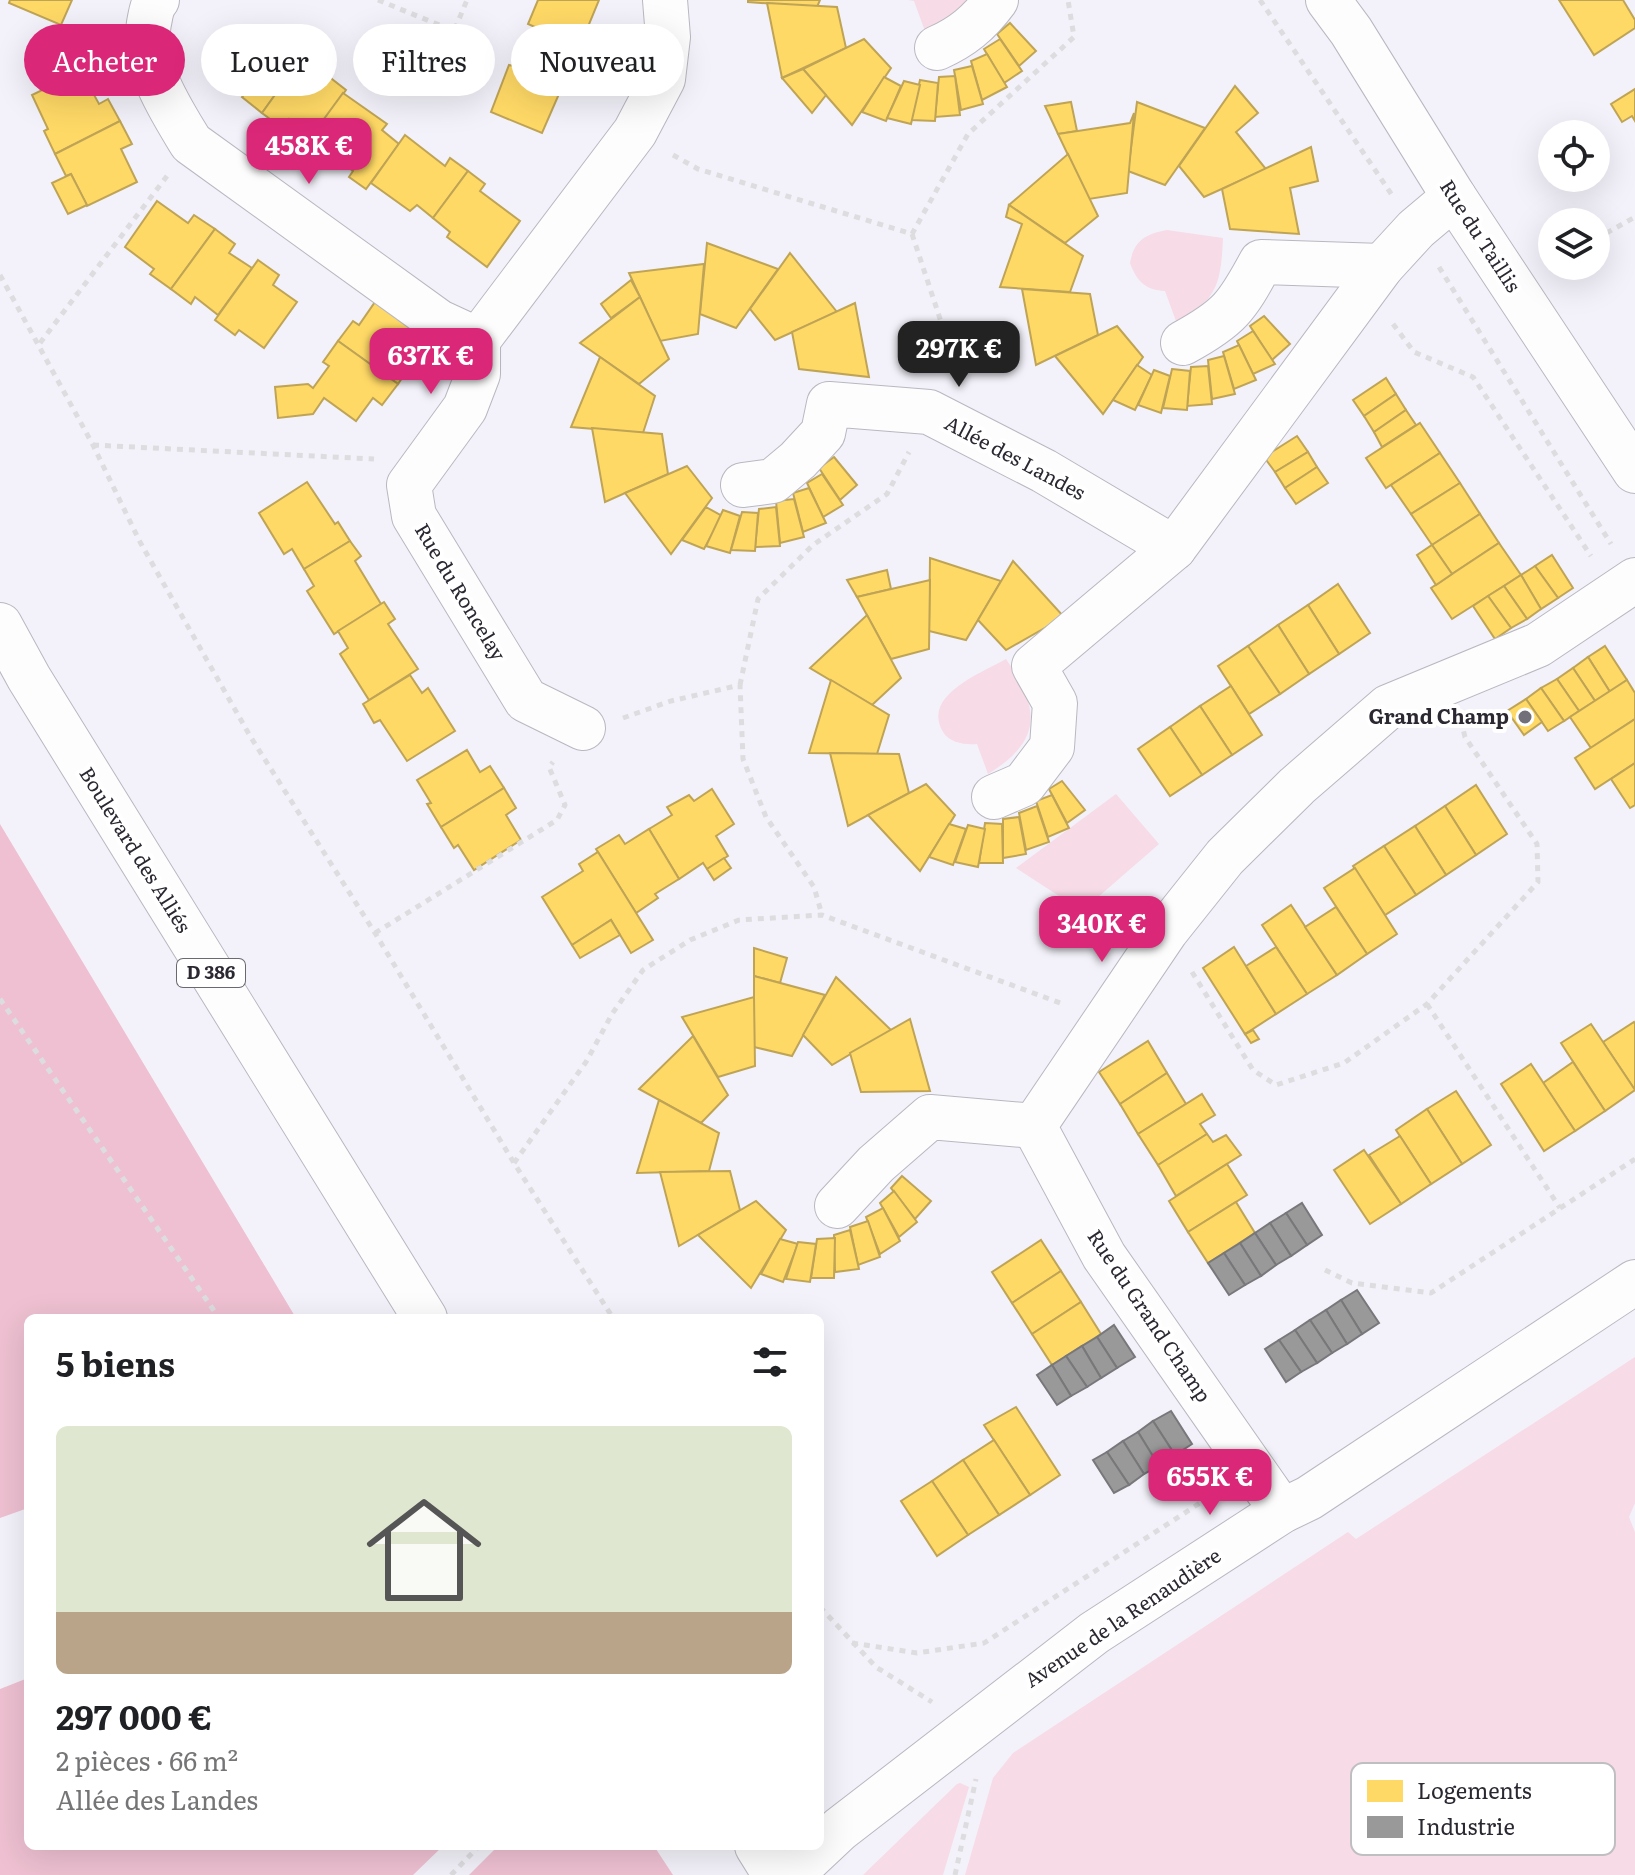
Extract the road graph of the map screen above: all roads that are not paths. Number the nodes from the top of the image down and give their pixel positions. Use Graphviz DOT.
graph roads {
  1 [pos="157,0"];
  2 [pos="665,0"];
  3 [pos="996,0"];
  4 [pos="1328,0"];
  5 [pos="937,48"];
  6 [pos="1454,197"];
  7 [pos="1382,266"];
  8 [pos="478,340"];
  9 [pos="1183,343"];
  10 [pos="1635,471"];
  11 [pos="743,485"];
  12 [pos="1174,548"];
  13 [pos="1628,585"];
  14 [pos="0,625"];
  15 [pos="583,728"];
  16 [pos="994,797"];
  17 [pos="1034,1126"];
  18 [pos="837,1206"];
  19 [pos="1635,1282"];
  20 [pos="423,1314"];
  21 [pos="1282,1511"];
  22 [pos="824,1844"];
  23 [pos="759,1850"];
  24 [pos="818,1850"];
  25 [pos="775,1875"];
  26 [pos="791,1875"];
  1 -- 8 [label="street"];
  2 -- 8 [label="street"];
  3 -- 5 [label="street"];
  4 -- 6 [label="street, Rue du Taillis"];
  6 -- 7 [label="street"];
  6 -- 10 [label="street, Rue du Taillis"];
  7 -- 9 [label="street"];
  7 -- 12 [label="street"];
  8 -- 15 [label="street, Rue du Roncelay"];
  11 -- 12 [label="street, Allée des Landes"];
  12 -- 16 [label="street"];
  13 -- 17 [label="street"];
  14 -- 20 [label="street, Boulevard des Alliés / D 386"];
  17 -- 18 [label="street"];
  17 -- 21 [label="street, Rue du Grand Champ"];
  19 -- 21 [label="street, Avenue de la Renaudière"];
  21 -- 22 [label="street, Avenue de la Renaudière"];
  23 -- 25 [label="street"];
  24 -- 26 [label="street, Avenue de la Renaudière"];
}
